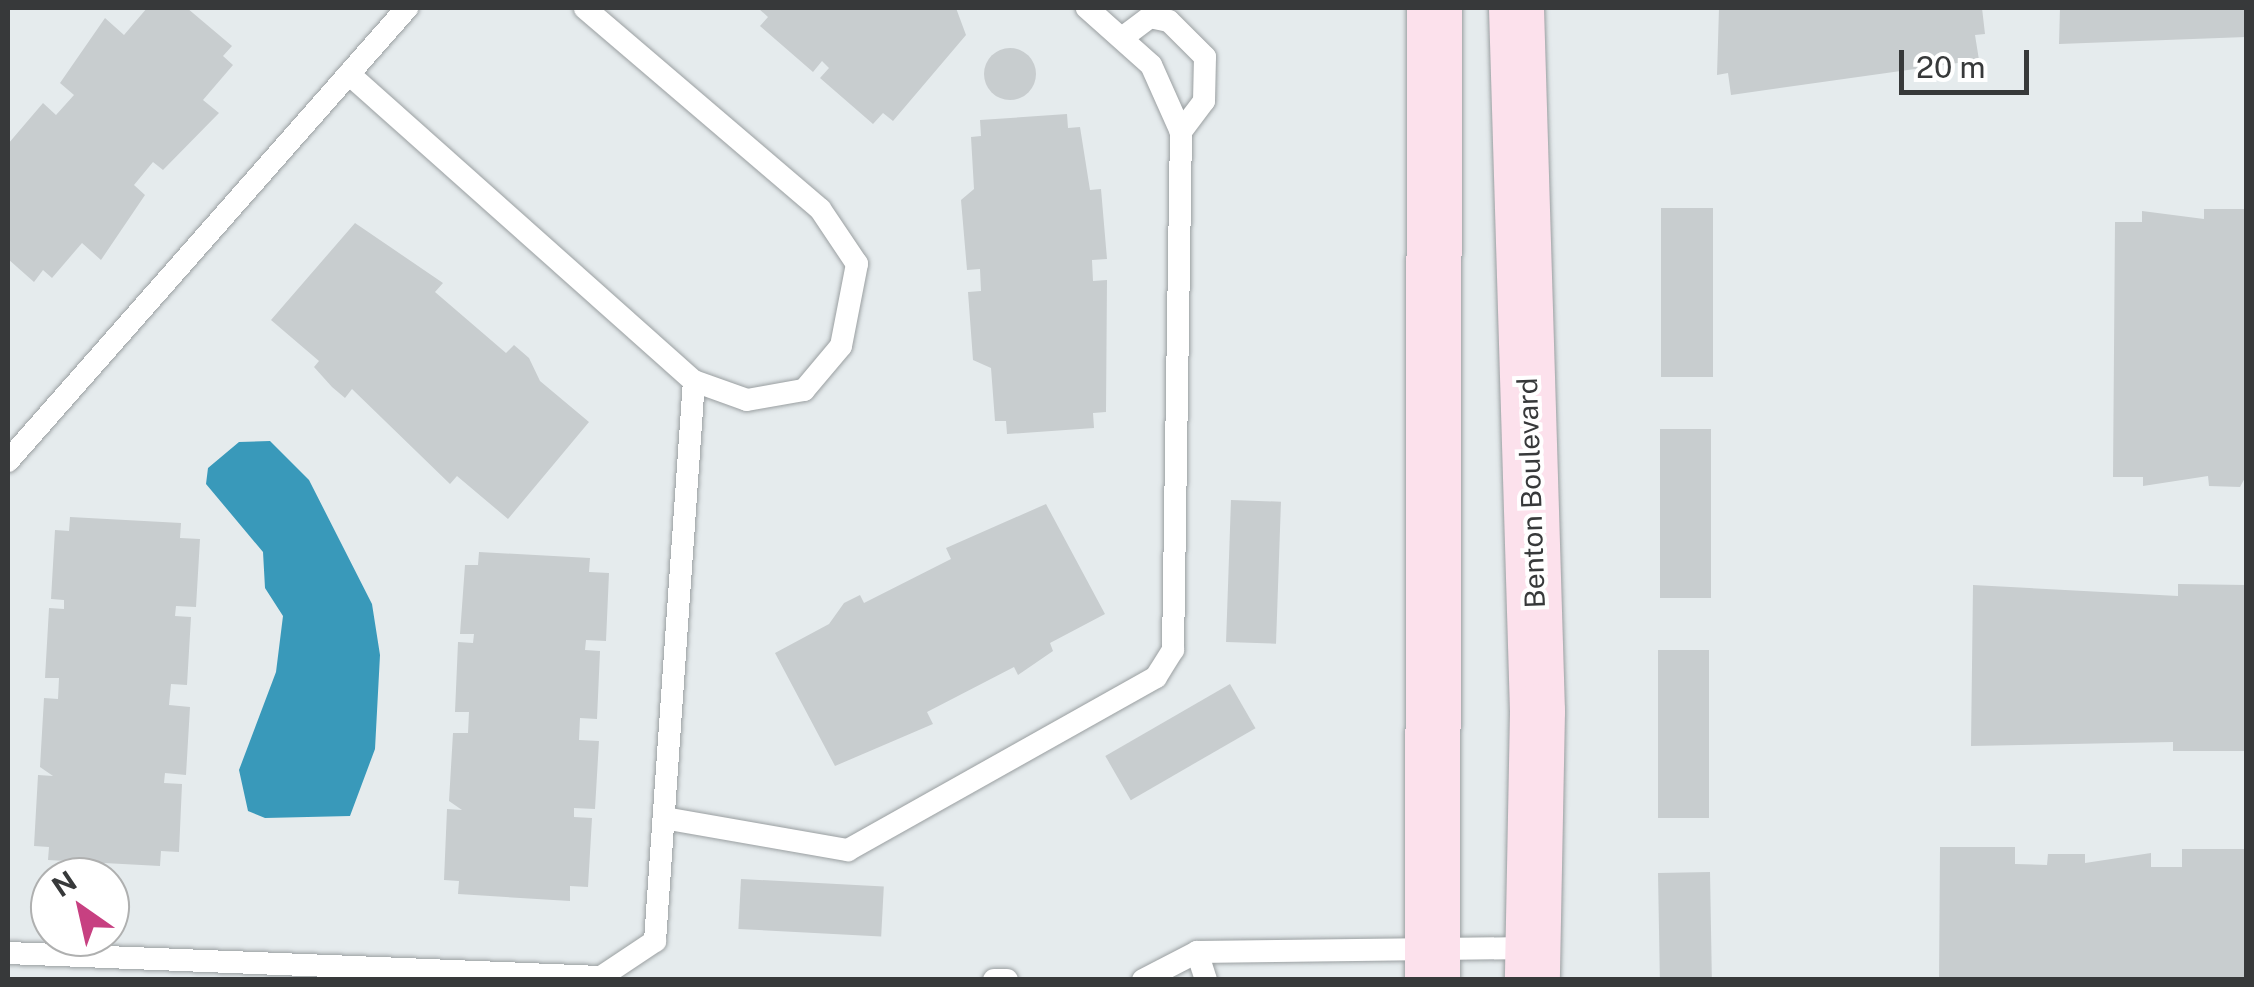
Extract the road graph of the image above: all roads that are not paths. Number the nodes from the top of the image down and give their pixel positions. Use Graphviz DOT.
graph roads {
  1 [pos="407,8"];
  2 [pos="584,8"];
  3 [pos="1087,8"];
  4 [pos="1434,8"];
  5 [pos="1516,8"];
  6 [pos="1122,38"];
  7 [pos="349,74"];
  8 [pos="1181,132"];
  9 [pos="694,381"];
  10 [pos="8,461"];
  11 [pos="664,818"];
  12 [pos="1197,952"];
  13 [pos="8,953"];
  14 [pos="1532,964"];
  15 [pos="1432,967"];
  16 [pos="994,980"];
  17 [pos="1007,980"];
  18 [pos="1143,980"];
  19 [pos="1206,980"];
  1 -- 7 [label="lane"];
  2 -- 9 [label="lane"];
  3 -- 6 [label="lane"];
  4 -- 15 [label="street"];
  5 -- 14 [label="street, Benton Boulevard"];
  6 -- 8 [label="lane"];
  6 -- 8 [label="lane"];
  7 -- 9 [label="lane"];
  7 -- 10 [label="lane"];
  8 -- 11 [label="lane"];
  9 -- 11 [label="lane"];
  11 -- 13 [label="lane"];
  12 -- 15 [label="lane"];
  12 -- 18 [label="lane"];
  12 -- 19 [label="lane"];
  14 -- 15 [label="lane"];
  16 -- 17 [label="lane"];
}
